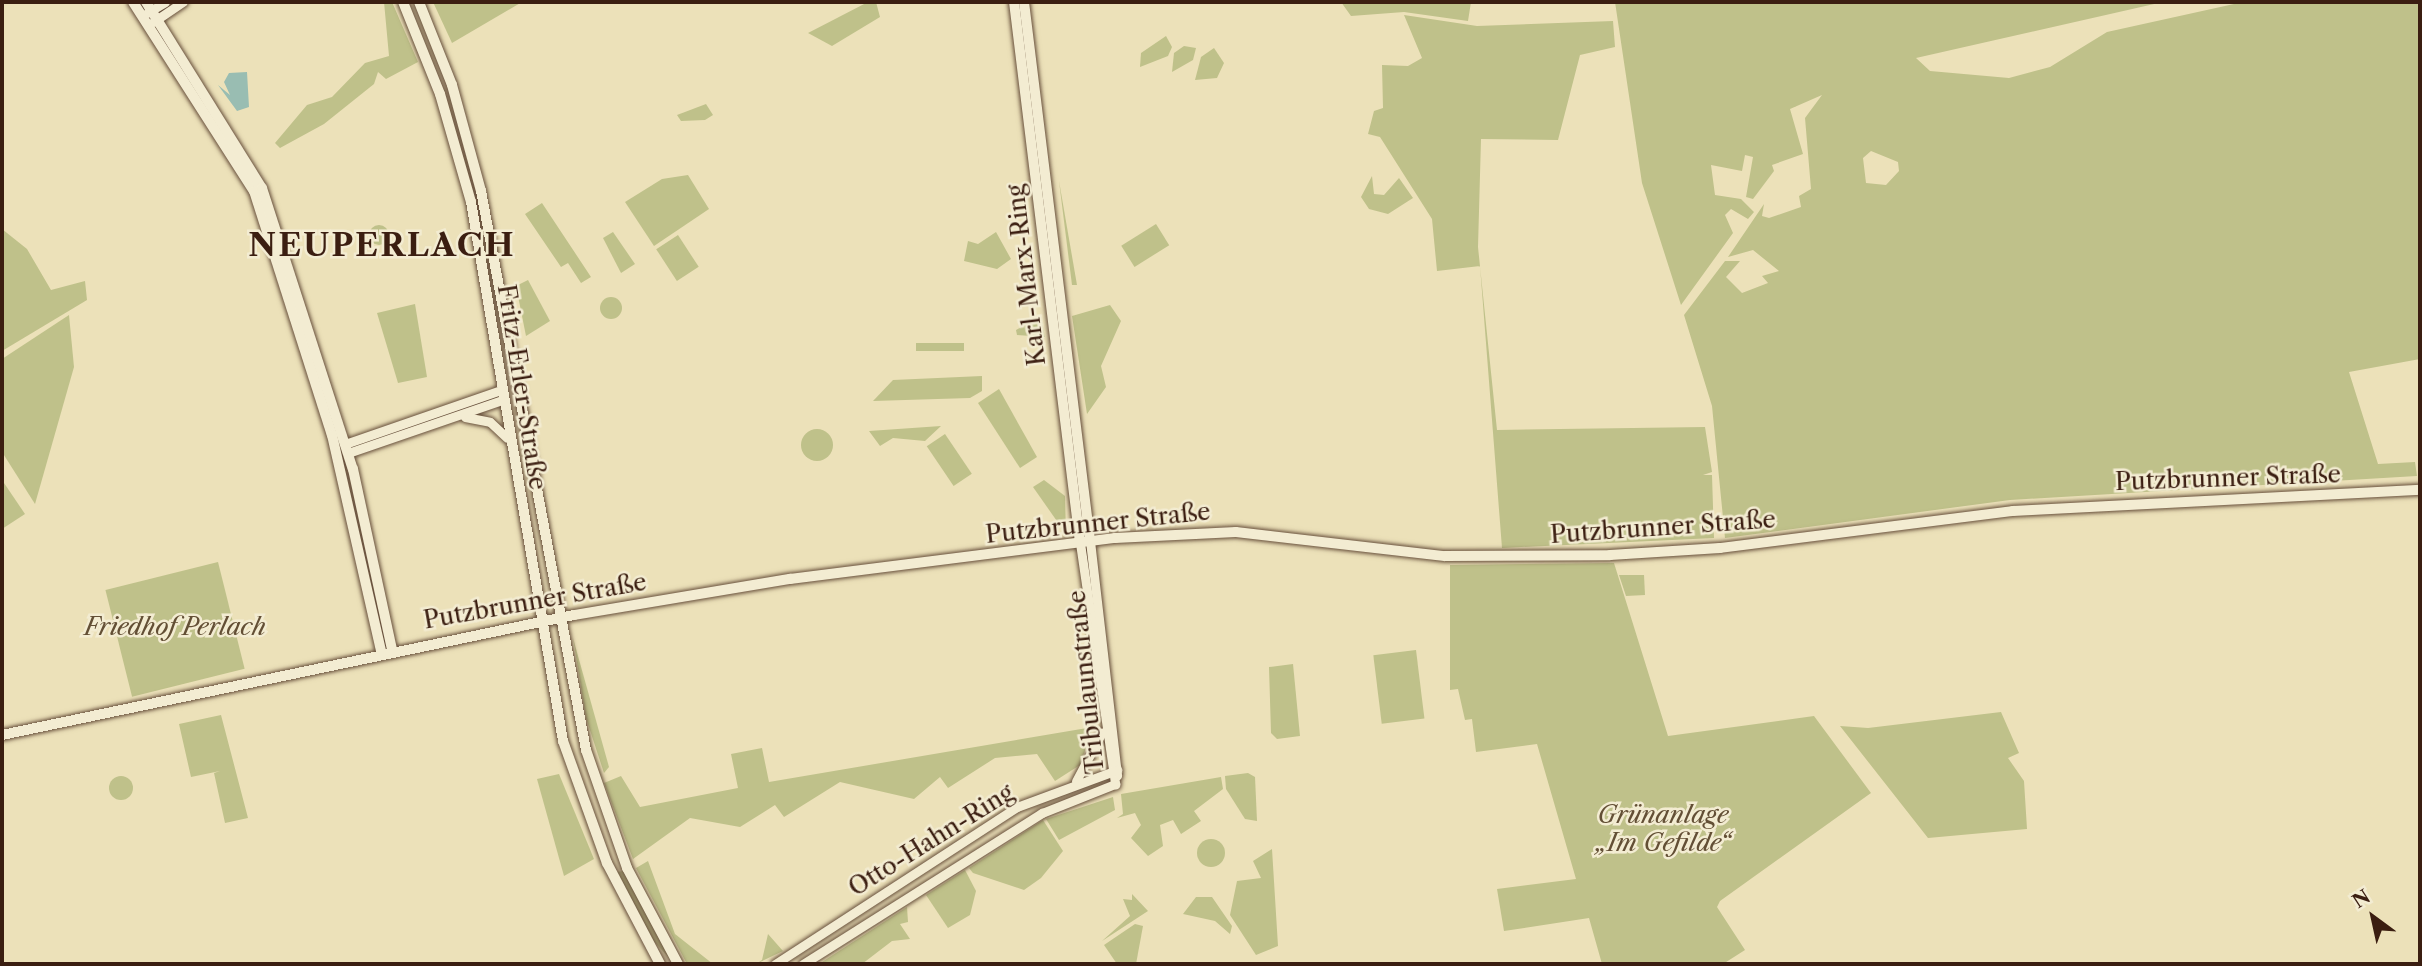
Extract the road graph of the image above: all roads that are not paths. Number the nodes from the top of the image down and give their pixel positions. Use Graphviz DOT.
graph roads {
  1 [pos="133,2"];
  2 [pos="165,2"];
  3 [pos="183,2"];
  4 [pos="403,2"];
  5 [pos="419,2"];
  6 [pos="1014,2"];
  7 [pos="1024,2"];
  8 [pos="149,14"];
  9 [pos="452,131"];
  10 [pos="468,134"];
  11 [pos="264,207"];
  12 [pos="516,388"];
  13 [pos="501,395"];
  14 [pos="459,416"];
  15 [pos="507,438"];
  16 [pos="347,449"];
  17 [pos="2420,490"];
  18 [pos="1085,542"];
  19 [pos="558,618"];
  20 [pos="538,622"];
  21 [pos="387,650"];
  22 [pos="556,708"];
  23 [pos="575,709"];
  24 [pos="1104,727"];
  25 [pos="2,735"];
  26 [pos="1113,770"];
  27 [pos="1076,781"];
  28 [pos="1115,784"];
  29 [pos="660,964"];
  30 [pos="678,964"];
  31 [pos="775,964"];
  32 [pos="803,964"];
  1 -- 8 [label="main road"];
  2 -- 8 [label="street"];
  3 -- 8 [label="street"];
  4 -- 9 [label="main road, Fritz-Erler-Straße"];
  5 -- 10 [label="main road, Fritz-Erler-Straße"];
  6 -- 18 [label="main road, Karl-Marx-Ring"];
  7 -- 18 [label="main road, Karl-Marx-Ring"];
  8 -- 11 [label="main road"];
  9 -- 10 [label="main road"];
  9 -- 13 [label="main road, Fritz-Erler-Straße"];
  10 -- 12 [label="main road, Fritz-Erler-Straße"];
  11 -- 16 [label="main road"];
  11 -- 21 [label="main road"];
  12 -- 13 [label="main road"];
  12 -- 19 [label="main road, Fritz-Erler-Straße"];
  13 -- 14 [label="street"];
  13 -- 15 [label="main road, Fritz-Erler-Straße"];
  13 -- 16 [label="street"];
  14 -- 15 [label="street"];
  14 -- 16 [label="street"];
  15 -- 20 [label="main road, Fritz-Erler-Straße"];
  16 -- 21 [label="main road"];
  17 -- 18 [label="main road, Putzbrunner Straße"];
  18 -- 19 [label="main road, Putzbrunner Straße"];
  18 -- 24 [label="street, Tribulaunstraße"];
  18 -- 26 [label="street, Tribulaunstraße"];
  19 -- 20 [label="main road, Putzbrunner Straße"];
  19 -- 23 [label="main road, Fritz-Erler-Straße"];
  20 -- 21 [label="main road, Putzbrunner Straße"];
  20 -- 22 [label="main road, Fritz-Erler-Straße"];
  21 -- 25 [label="main road, Putzbrunner Straße"];
  22 -- 23 [label="main road"];
  22 -- 29 [label="main road, Fritz-Erler-Straße"];
  23 -- 30 [label="main road, Fritz-Erler-Straße"];
  24 -- 26 [label="street, Tribulaunstraße"];
  24 -- 27 [label="street"];
  26 -- 27 [label="street, Otto-Hahn-Ring"];
  26 -- 28 [label="street, Tribulaunstraße"];
  27 -- 31 [label="street, Otto-Hahn-Ring"];
  28 -- 32 [label="street, Otto-Hahn-Ring"];
}
